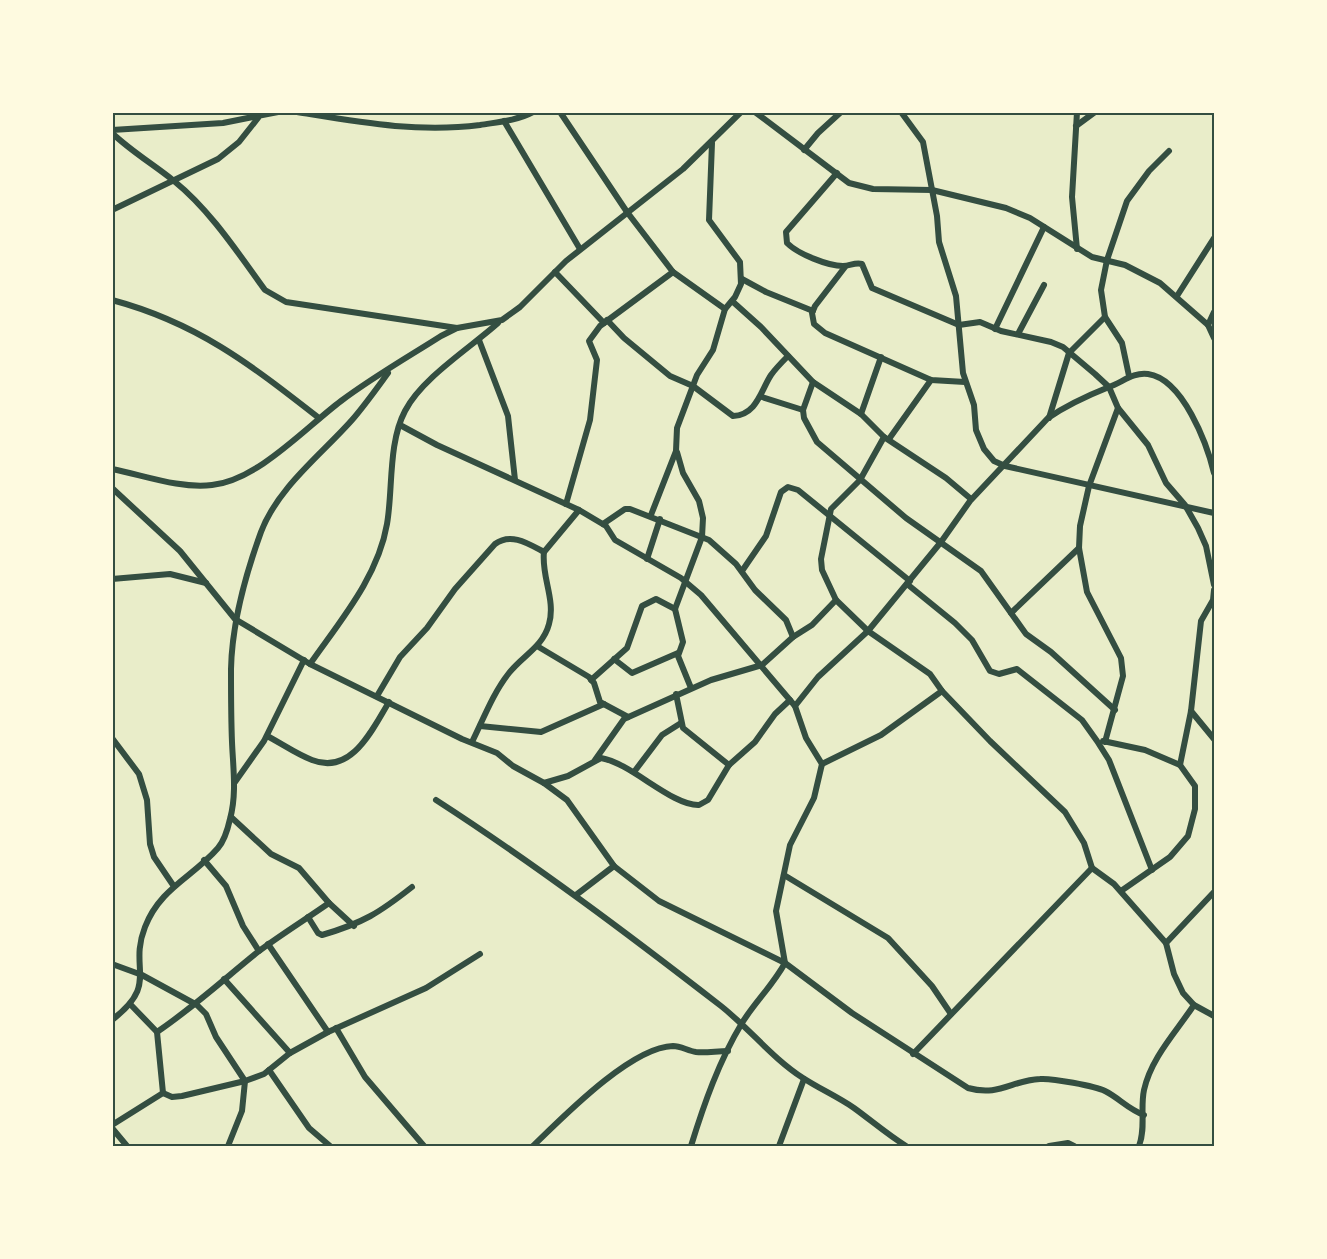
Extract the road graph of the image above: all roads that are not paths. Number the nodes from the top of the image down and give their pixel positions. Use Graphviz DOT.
graph roads {
  1 [pos="278,112"];
  2 [pos="297,112"];
  3 [pos="533,112"];
  4 [pos="741,112"];
  5 [pos="755,112"];
  6 [pos="841,112"];
  7 [pos="901,112"];
  8 [pos="1077,112"];
  9 [pos="1095,112"];
  10 [pos="562,113"];
  11 [pos="320,114"];
  12 [pos="258,118"];
  13 [pos="504,122"];
  14 [pos="1076,126"];
  15 [pos="112,131"];
  16 [pos="712,143"];
  17 [pos="804,150"];
  18 [pos="1169,151"];
  19 [pos="837,173"];
  20 [pos="174,181"];
  21 [pos="932,190"];
  22 [pos="112,210"];
  23 [pos="627,212"];
  24 [pos="1044,227"];
  25 [pos="1215,238"];
  26 [pos="580,249"];
  27 [pos="1077,249"];
  28 [pos="1107,260"];
  29 [pos="845,267"];
  30 [pos="555,272"];
  31 [pos="673,272"];
  32 [pos="742,279"];
  33 [pos="1044,285"];
  34 [pos="1177,296"];
  35 [pos="112,300"];
  36 [pos="732,301"];
  37 [pos="725,309"];
  38 [pos="813,311"];
  39 [pos="1215,312"];
  40 [pos="1106,317"];
  41 [pos="502,320"];
  42 [pos="606,321"];
  43 [pos="959,324"];
  44 [pos="1208,325"];
  45 [pos="457,328"];
  46 [pos="995,329"];
  47 [pos="1018,334"];
  48 [pos="1215,338"];
  49 [pos="478,340"];
  50 [pos="1069,353"];
  51 [pos="788,356"];
  52 [pos="881,357"];
  53 [pos="392,368"];
  54 [pos="1129,376"];
  55 [pos="931,380"];
  56 [pos="813,382"];
  57 [pos="965,382"];
  58 [pos="693,386"];
  59 [pos="1109,387"];
  60 [pos="762,397"];
  61 [pos="1118,408"];
  62 [pos="803,411"];
  63 [pos="861,414"];
  64 [pos="319,418"];
  65 [pos="1048,418"];
  66 [pos="400,426"];
  67 [pos="887,438"];
  68 [pos="676,451"];
  69 [pos="1005,466"];
  70 [pos="112,469"];
  71 [pos="1215,474"];
  72 [pos="515,480"];
  73 [pos="860,480"];
  74 [pos="1089,486"];
  75 [pos="112,488"];
  76 [pos="971,499"];
  77 [pos="566,504"];
  78 [pos="1185,505"];
  79 [pos="579,510"];
  80 [pos="1215,513"];
  81 [pos="651,515"];
  82 [pos="829,518"];
  83 [pos="660,519"];
  84 [pos="603,524"];
  85 [pos="702,537"];
  86 [pos="941,542"];
  87 [pos="1079,548"];
  88 [pos="544,552"];
  89 [pos="647,559"];
  90 [pos="742,571"];
  91 [pos="1214,572"];
  92 [pos="112,579"];
  93 [pos="684,582"];
  94 [pos="909,583"];
  95 [pos="206,584"];
  96 [pos="1215,585"];
  97 [pos="1215,590"];
  98 [pos="836,600"];
  99 [pos="1214,601"];
  100 [pos="675,609"];
  101 [pos="1011,614"];
  102 [pos="235,620"];
  103 [pos="868,631"];
  104 [pos="792,637"];
  105 [pos="537,646"];
  106 [pos="678,653"];
  107 [pos="614,659"];
  108 [pos="307,662"];
  109 [pos="762,666"];
  110 [pos="591,680"];
  111 [pos="691,688"];
  112 [pos="942,691"];
  113 [pos="675,694"];
  114 [pos="377,696"];
  115 [pos="389,702"];
  116 [pos="792,703"];
  117 [pos="604,704"];
  118 [pos="1115,710"];
  119 [pos="1191,711"];
  120 [pos="628,717"];
  121 [pos="681,723"];
  122 [pos="480,726"];
  123 [pos="267,736"];
  124 [pos="112,738"];
  125 [pos="1215,739"];
  126 [pos="1097,741"];
  127 [pos="1105,741"];
  128 [pos="472,742"];
  129 [pos="595,760"];
  130 [pos="822,764"];
  131 [pos="729,765"];
  132 [pos="1180,765"];
  133 [pos="634,772"];
  134 [pos="234,783"];
  135 [pos="544,783"];
  136 [pos="436,800"];
  137 [pos="231,817"];
  138 [pos="204,860"];
  139 [pos="614,866"];
  140 [pos="1092,868"];
  141 [pos="1152,870"];
  142 [pos="784,875"];
  143 [pos="173,885"];
  144 [pos="412,886"];
  145 [pos="1121,891"];
  146 [pos="1215,892"];
  147 [pos="576,895"];
  148 [pos="329,903"];
  149 [pos="308,917"];
  150 [pos="354,926"];
  151 [pos="1166,942"];
  152 [pos="268,944"];
  153 [pos="259,951"];
  154 [pos="480,954"];
  155 [pos="785,963"];
  156 [pos="112,964"];
  157 [pos="142,975"];
  158 [pos="224,979"];
  159 [pos="131,1005"];
  160 [pos="197,1005"];
  161 [pos="1194,1005"];
  162 [pos="951,1014"];
  163 [pos="1215,1016"];
  164 [pos="112,1020"];
  165 [pos="741,1025"];
  166 [pos="336,1028"];
  167 [pos="156,1032"];
  168 [pos="328,1032"];
  169 [pos="728,1051"];
  170 [pos="290,1053"];
  171 [pos="913,1054"];
  172 [pos="269,1071"];
  173 [pos="804,1079"];
  174 [pos="245,1081"];
  175 [pos="163,1094"];
  176 [pos="1144,1115"];
  177 [pos="112,1127"];
  178 [pos="127,1146"];
  179 [pos="228,1146"];
  180 [pos="330,1146"];
  181 [pos="424,1146"];
  182 [pos="533,1146"];
  183 [pos="691,1146"];
  184 [pos="779,1146"];
  185 [pos="906,1146"];
  186 [pos="1049,1146"];
  187 [pos="1074,1146"];
  188 [pos="1139,1146"];
  1 -- 12 [label="street"];
  2 -- 11 [label="street"];
  3 -- 13 [label="street"];
  4 -- 16 [label="street"];
  5 -- 17 [label="street"];
  6 -- 17 [label="street"];
  7 -- 21 [label="street"];
  8 -- 14 [label="street"];
  9 -- 14 [label="street"];
  10 -- 23 [label="street"];
  11 -- 13 [label="street"];
  12 -- 15 [label="street"];
  12 -- 20 [label="street"];
  13 -- 26 [label="street"];
  14 -- 27 [label="street"];
  15 -- 20 [label="street"];
  16 -- 23 [label="street"];
  16 -- 32 [label="street"];
  17 -- 19 [label="street"];
  18 -- 28 [label="street"];
  19 -- 21 [label="street"];
  19 -- 29 [label="street"];
  20 -- 22 [label="street"];
  20 -- 45 [label="street"];
  21 -- 24 [label="street"];
  21 -- 43 [label="street"];
  23 -- 26 [label="street"];
  23 -- 31 [label="street"];
  24 -- 27 [label="street"];
  24 -- 46 [label="street"];
  25 -- 34 [label="street"];
  26 -- 30 [label="street"];
  27 -- 28 [label="street"];
  28 -- 34 [label="street"];
  28 -- 40 [label="street"];
  29 -- 38 [label="street"];
  29 -- 43 [label="street"];
  30 -- 41 [label="street"];
  30 -- 42 [label="street"];
  31 -- 37 [label="street"];
  31 -- 42 [label="street"];
  32 -- 36 [label="street"];
  32 -- 38 [label="street"];
  33 -- 47 [label="street"];
  34 -- 44 [label="street"];
  35 -- 64 [label="street"];
  36 -- 37 [label="street"];
  36 -- 51 [label="street"];
  37 -- 58 [label="street"];
  38 -- 52 [label="street"];
  39 -- 44 [label="street"];
  40 -- 50 [label="street"];
  40 -- 54 [label="street"];
  41 -- 45 [label="street"];
  41 -- 49 [label="street"];
  42 -- 58 [label="street"];
  42 -- 77 [label="street"];
  43 -- 46 [label="street"];
  43 -- 57 [label="street"];
  44 -- 48 [label="street"];
  45 -- 53 [label="street"];
  46 -- 47 [label="street"];
  47 -- 50 [label="street"];
  49 -- 66 [label="street"];
  49 -- 72 [label="street"];
  50 -- 59 [label="street"];
  50 -- 65 [label="street"];
  51 -- 56 [label="street"];
  51 -- 60 [label="street"];
  52 -- 55 [label="street"];
  52 -- 63 [label="street"];
  53 -- 64 [label="street"];
  53 -- 102 [label="street"];
  54 -- 59 [label="street"];
  54 -- 71 [label="street"];
  55 -- 57 [label="street"];
  55 -- 67 [label="street"];
  56 -- 62 [label="street"];
  56 -- 63 [label="street"];
  57 -- 69 [label="street"];
  58 -- 60 [label="street"];
  58 -- 68 [label="street"];
  59 -- 61 [label="street"];
  59 -- 65 [label="street"];
  60 -- 62 [label="street"];
  61 -- 74 [label="street"];
  61 -- 78 [label="street"];
  62 -- 73 [label="street"];
  63 -- 67 [label="street"];
  64 -- 70 [label="street"];
  65 -- 69 [label="street"];
  66 -- 72 [label="street"];
  66 -- 108 [label="street"];
  67 -- 73 [label="street"];
  67 -- 76 [label="street"];
  68 -- 81 [label="street"];
  68 -- 85 [label="street"];
  69 -- 74 [label="street"];
  69 -- 76 [label="street"];
  72 -- 77 [label="street"];
  73 -- 82 [label="street"];
  73 -- 86 [label="street"];
  74 -- 78 [label="street"];
  74 -- 87 [label="street"];
  75 -- 95 [label="street"];
  76 -- 86 [label="street"];
  77 -- 79 [label="street"];
  78 -- 80 [label="street"];
  78 -- 91 [label="street"];
  79 -- 84 [label="street"];
  79 -- 88 [label="street"];
  81 -- 83 [label="street"];
  81 -- 84 [label="street"];
  82 -- 90 [label="street"];
  82 -- 94 [label="street"];
  82 -- 98 [label="street"];
  83 -- 85 [label="street"];
  83 -- 89 [label="street"];
  84 -- 89 [label="street"];
  85 -- 90 [label="street"];
  85 -- 93 [label="street"];
  86 -- 94 [label="street"];
  86 -- 101 [label="street"];
  87 -- 101 [label="street"];
  87 -- 118 [label="street"];
  88 -- 105 [label="street"];
  88 -- 114 [label="street"];
  89 -- 93 [label="street"];
  90 -- 104 [label="street"];
  91 -- 96 [label="street"];
  92 -- 95 [label="street"];
  93 -- 100 [label="street"];
  93 -- 109 [label="street"];
  94 -- 103 [label="street"];
  94 -- 126 [label="street"];
  95 -- 102 [label="street"];
  97 -- 99 [label="street"];
  98 -- 103 [label="street"];
  98 -- 104 [label="street"];
  99 -- 119 [label="street"];
  100 -- 106 [label="street"];
  100 -- 107 [label="street"];
  101 -- 118 [label="street"];
  102 -- 108 [label="street"];
  102 -- 134 [label="street"];
  103 -- 112 [label="street"];
  103 -- 116 [label="street"];
  104 -- 109 [label="street"];
  105 -- 110 [label="street"];
  105 -- 122 [label="street"];
  106 -- 107 [label="street"];
  106 -- 111 [label="street"];
  107 -- 110 [label="street"];
  108 -- 114 [label="street"];
  108 -- 123 [label="street"];
  109 -- 111 [label="street"];
  109 -- 116 [label="street"];
  110 -- 117 [label="street"];
  111 -- 113 [label="street"];
  112 -- 130 [label="street"];
  112 -- 140 [label="street"];
  113 -- 120 [label="street"];
  113 -- 121 [label="street"];
  114 -- 115 [label="street"];
  115 -- 123 [label="street"];
  115 -- 128 [label="street"];
  116 -- 130 [label="street"];
  116 -- 131 [label="street"];
  117 -- 120 [label="street"];
  117 -- 122 [label="street"];
  118 -- 127 [label="street"];
  119 -- 125 [label="street"];
  119 -- 132 [label="street"];
  120 -- 129 [label="street"];
  121 -- 131 [label="street"];
  121 -- 133 [label="street"];
  122 -- 128 [label="street"];
  123 -- 134 [label="street"];
  124 -- 143 [label="street"];
  126 -- 127 [label="street"];
  126 -- 141 [label="street"];
  127 -- 132 [label="street"];
  128 -- 135 [label="street"];
  129 -- 133 [label="street"];
  129 -- 135 [label="street"];
  130 -- 142 [label="street"];
  131 -- 133 [label="street"];
  132 -- 141 [label="street"];
  134 -- 137 [label="street"];
  135 -- 139 [label="street"];
  136 -- 147 [label="street"];
  137 -- 138 [label="street"];
  137 -- 148 [label="street"];
  138 -- 143 [label="street"];
  138 -- 153 [label="street"];
  139 -- 147 [label="street"];
  139 -- 155 [label="street"];
  140 -- 145 [label="street"];
  140 -- 162 [label="street"];
  141 -- 145 [label="street"];
  142 -- 155 [label="street"];
  142 -- 162 [label="street"];
  143 -- 157 [label="street"];
  144 -- 150 [label="street"];
  145 -- 151 [label="street"];
  146 -- 151 [label="street"];
  147 -- 165 [label="street"];
  148 -- 149 [label="street"];
  148 -- 150 [label="street"];
  149 -- 150 [label="street"];
  149 -- 152 [label="street"];
  151 -- 161 [label="street"];
  152 -- 153 [label="street"];
  152 -- 168 [label="street"];
  153 -- 158 [label="street"];
  154 -- 166 [label="street"];
  155 -- 165 [label="street"];
  155 -- 171 [label="street"];
  156 -- 157 [label="street"];
  157 -- 159 [label="street"];
  157 -- 160 [label="street"];
  158 -- 160 [label="street"];
  158 -- 170 [label="street"];
  159 -- 164 [label="street"];
  159 -- 167 [label="street"];
  160 -- 167 [label="street"];
  160 -- 174 [label="street"];
  161 -- 163 [label="street"];
  161 -- 176 [label="street"];
  162 -- 171 [label="street"];
  165 -- 169 [label="street"];
  165 -- 173 [label="street"];
  166 -- 168 [label="street"];
  166 -- 181 [label="street"];
  167 -- 175 [label="street"];
  168 -- 170 [label="street"];
  169 -- 182 [label="street"];
  169 -- 183 [label="street"];
  170 -- 172 [label="street"];
  171 -- 176 [label="street"];
  172 -- 174 [label="street"];
  172 -- 180 [label="street"];
  173 -- 184 [label="street"];
  173 -- 185 [label="street"];
  174 -- 175 [label="street"];
  174 -- 179 [label="street"];
  175 -- 177 [label="street"];
  176 -- 188 [label="street"];
  177 -- 178 [label="street"];
  186 -- 187 [label="street"];
}
